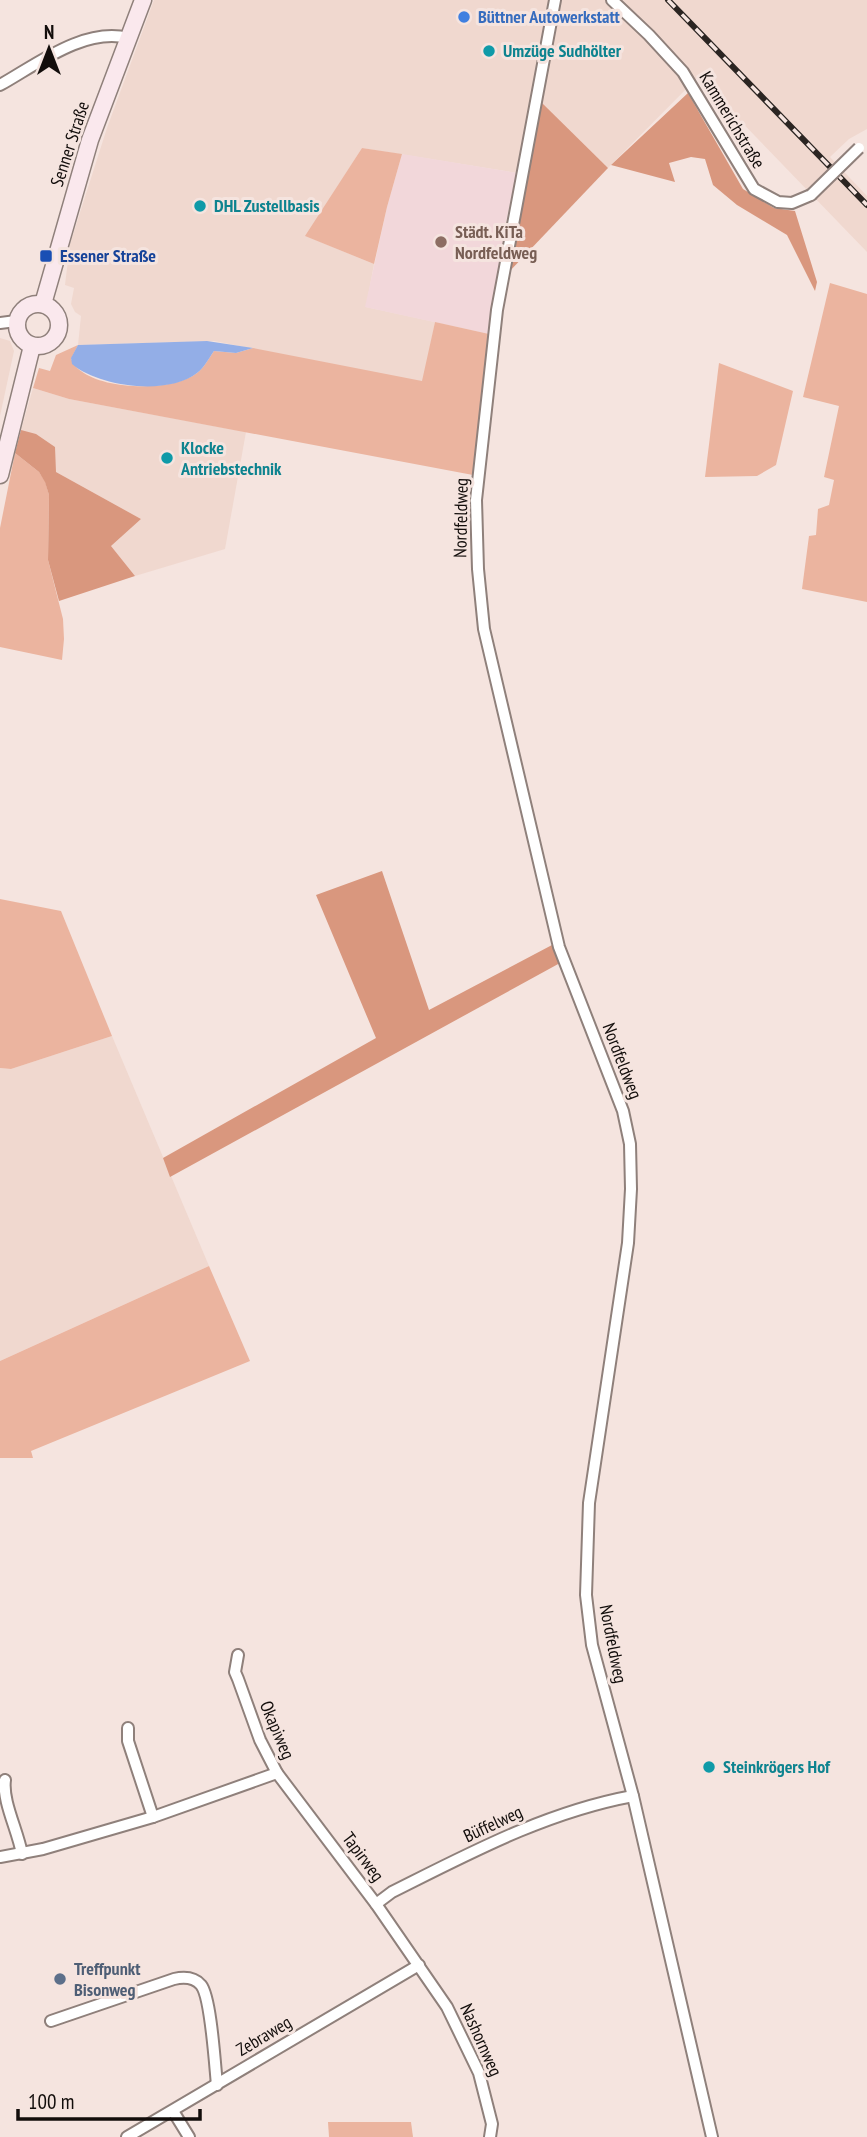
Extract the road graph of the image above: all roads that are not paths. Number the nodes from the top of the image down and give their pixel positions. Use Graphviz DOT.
graph roads {
  1 [pos="143,0"];
  2 [pos="555,0"];
  3 [pos="612,0"];
  4 [pos="128,38"];
  5 [pos="0,85"];
  6 [pos="863,145"];
  7 [pos="43,304"];
  8 [pos="8,322"];
  9 [pos="32,346"];
  10 [pos="0,475"];
  11 [pos="238,1655"];
  12 [pos="128,1728"];
  13 [pos="277,1773"];
  14 [pos="5,1780"];
  15 [pos="633,1797"];
  16 [pos="153,1817"];
  17 [pos="22,1854"];
  18 [pos="0,1857"];
  19 [pos="376,1904"];
  20 [pos="419,1965"];
  21 [pos="51,2021"];
  22 [pos="217,2085"];
  23 [pos="173,2111"];
  24 [pos="127,2137"];
  25 [pos="188,2137"];
  26 [pos="490,2137"];
  27 [pos="712,2137"];
  1 -- 4 [label="street, Senner Straße"];
  2 -- 15 [label="street, Nordfeldweg"];
  3 -- 6 [label="street, Kammerichstraße, bridge"];
  4 -- 5 [label="street"];
  4 -- 7 [label="street, Senner Straße"];
  7 -- 8 [label="street"];
  7 -- 9 [label="street"];
  8 -- 9 [label="street"];
  9 -- 10 [label="street"];
  11 -- 13 [label="street, Okapiweg"];
  12 -- 16 [label="street"];
  13 -- 16 [label="street, Okapiweg"];
  13 -- 19 [label="street, Tapirweg"];
  14 -- 17 [label="street"];
  15 -- 19 [label="street, Büffelweg"];
  15 -- 27 [label="street, Nordfeldweg"];
  16 -- 17 [label="street, Okapiweg"];
  17 -- 18 [label="street, Okapiweg"];
  19 -- 20 [label="street, Tapirweg"];
  20 -- 22 [label="street, Zebraweg"];
  20 -- 26 [label="street, Nashornweg"];
  21 -- 22 [label="street"];
  22 -- 23 [label="street, Zebraweg"];
  23 -- 24 [label="street, Zebraweg"];
  23 -- 25 [label="street"];
}
